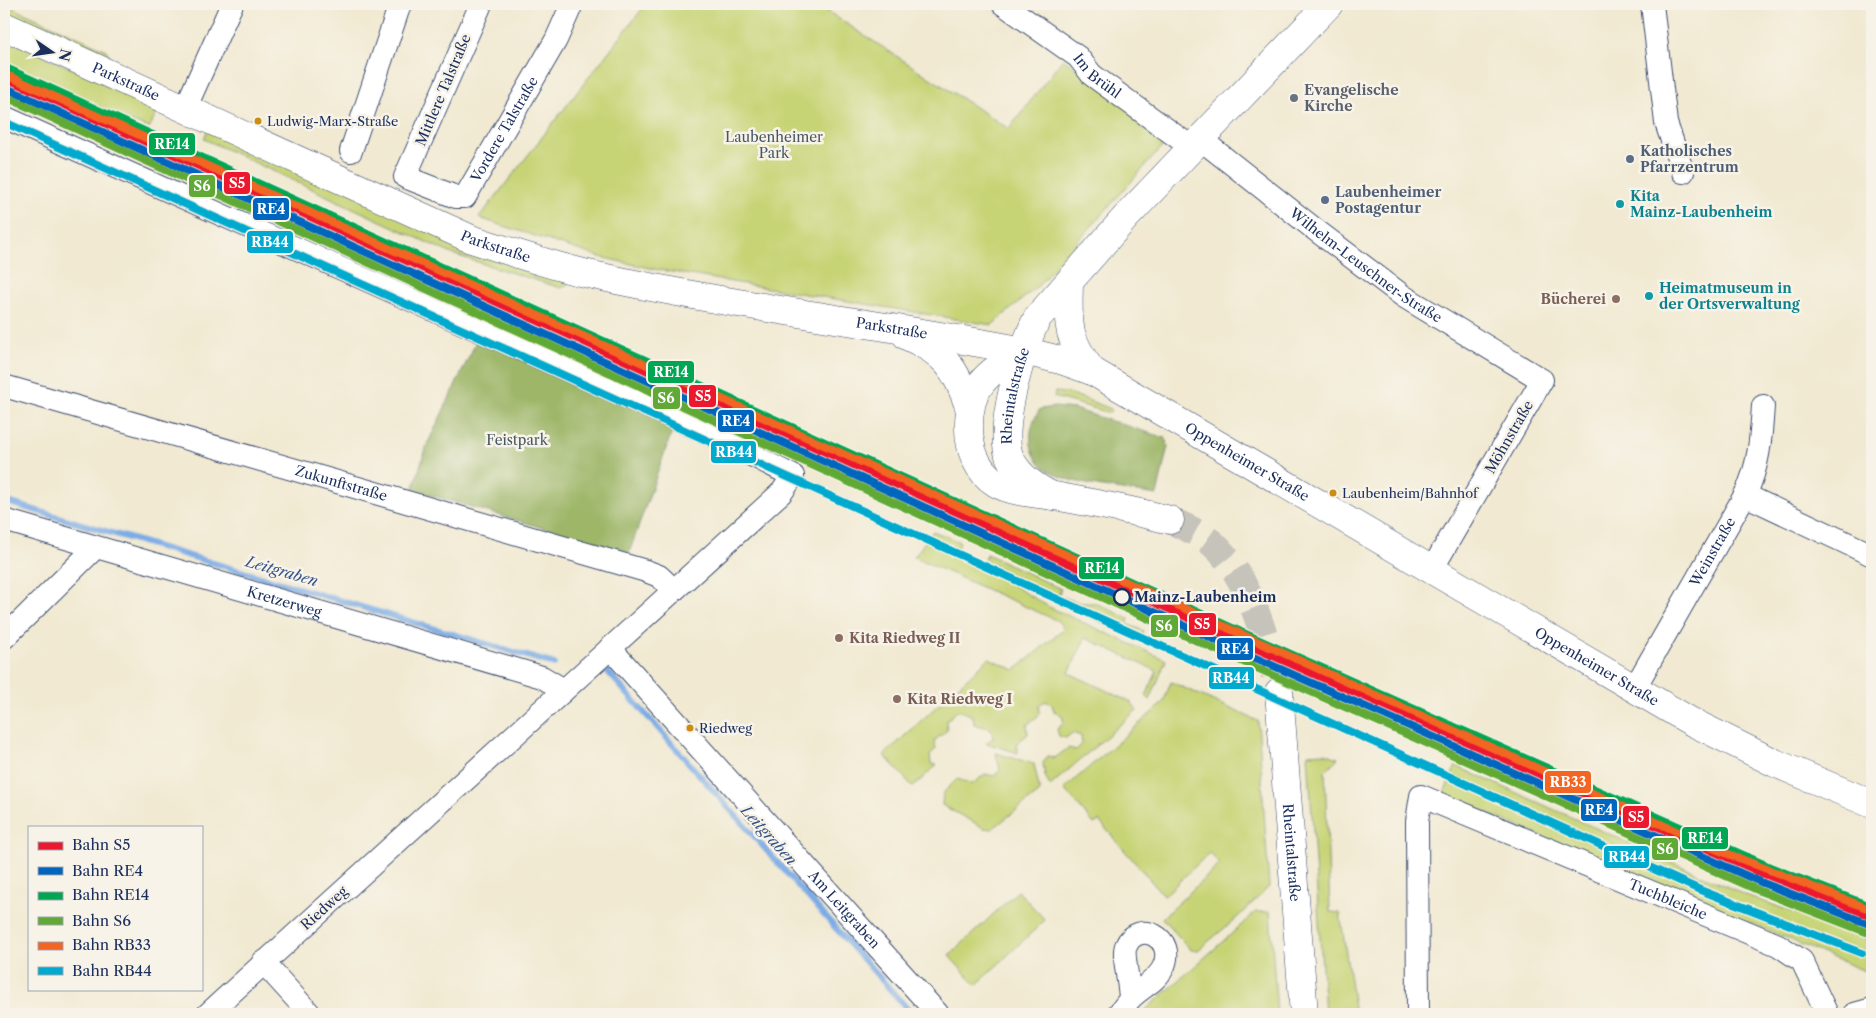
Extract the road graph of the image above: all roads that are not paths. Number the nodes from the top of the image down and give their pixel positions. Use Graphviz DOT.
graph roads {
  1 [pos="232,4"];
  2 [pos="400,4"];
  3 [pos="481,4"];
  4 [pos="572,4"];
  5 [pos="1002,4"];
  6 [pos="1328,4"];
  7 [pos="1652,4"];
  8 [pos="4,26"];
  9 [pos="185,109"];
  10 [pos="4,116"];
  11 [pos="1195,143"];
  12 [pos="351,151"];
  13 [pos="1683,172"];
  14 [pos="405,177"];
  15 [pos="1068,283"];
  16 [pos="880,326"];
  17 [pos="1024,351"];
  18 [pos="1092,371"];
  19 [pos="1542,380"];
  20 [pos="4,386"];
  21 [pos="1763,406"];
  22 [pos="969,407"];
  23 [pos="1746,495"];
  24 [pos="1052,496"];
  25 [pos="4,520"];
  26 [pos="1170,520"];
  27 [pos="94,548"];
  28 [pos="1872,555"];
  29 [pos="1431,571"];
  30 [pos="674,590"];
  31 [pos="4,638"];
  32 [pos="610,648"];
  33 [pos="1634,689"];
  34 [pos="562,692"];
  35 [pos="1279,692"];
  36 [pos="1872,804"];
  37 [pos="263,962"];
  38 [pos="1872,1010"];
  39 [pos="208,1014"];
  40 [pos="310,1014"];
  41 [pos="938,1014"];
  42 [pos="1304,1014"];
  43 [pos="1418,1014"];
  44 [pos="1827,1014"];
  45 [pos="1854,1014"];
  1 -- 9 [label="street"];
  2 -- 12 [label="street"];
  3 -- 14 [label="street, Mittlere Talstraße"];
  4 -- 14 [label="street, Vordere Talstraße"];
  5 -- 11 [label="street, Im Brühl"];
  6 -- 11 [label="main road"];
  7 -- 13 [label="street"];
  8 -- 9 [label="main road, Parkstraße"];
  9 -- 16 [label="main road, Parkstraße"];
  10 -- 30 [label="street, Riedweg"];
  11 -- 15 [label="main road"];
  11 -- 19 [label="street, Wilhelm-Leuschner-Straße"];
  15 -- 17 [label="main road"];
  15 -- 18 [label="main road"];
  16 -- 17 [label="main road, Parkstraße"];
  16 -- 22 [label="main road"];
  17 -- 18 [label="main road, Oppenheimer Straße"];
  17 -- 22 [label="main road, Rheintalstraße"];
  17 -- 24 [label="main road, Rheintalstraße"];
  18 -- 29 [label="main road, Oppenheimer Straße"];
  19 -- 29 [label="street, Möhnstraße"];
  20 -- 30 [label="street, Zukunftstraße"];
  21 -- 23 [label="street, Weinstraße"];
  22 -- 24 [label="main road, Rheintalstraße"];
  23 -- 28 [label="street"];
  23 -- 33 [label="street, Weinstraße"];
  24 -- 26 [label="main road, Rheintalstraße"];
  25 -- 27 [label="street, Kretzerweg"];
  27 -- 31 [label="street"];
  27 -- 34 [label="street, Kretzerweg"];
  29 -- 33 [label="main road, Oppenheimer Straße"];
  30 -- 32 [label="street, Riedweg"];
  32 -- 34 [label="street, Riedweg"];
  32 -- 41 [label="street, Am Leitgraben"];
  33 -- 36 [label="main road, Oppenheimer Straße"];
  34 -- 37 [label="street, Riedweg"];
  35 -- 42 [label="main road, Rheintalstraße"];
  37 -- 39 [label="street, Riedweg"];
  37 -- 40 [label="street"];
  38 -- 45 [label="street"];
  43 -- 44 [label="street, Tuchbleiche"];
}
